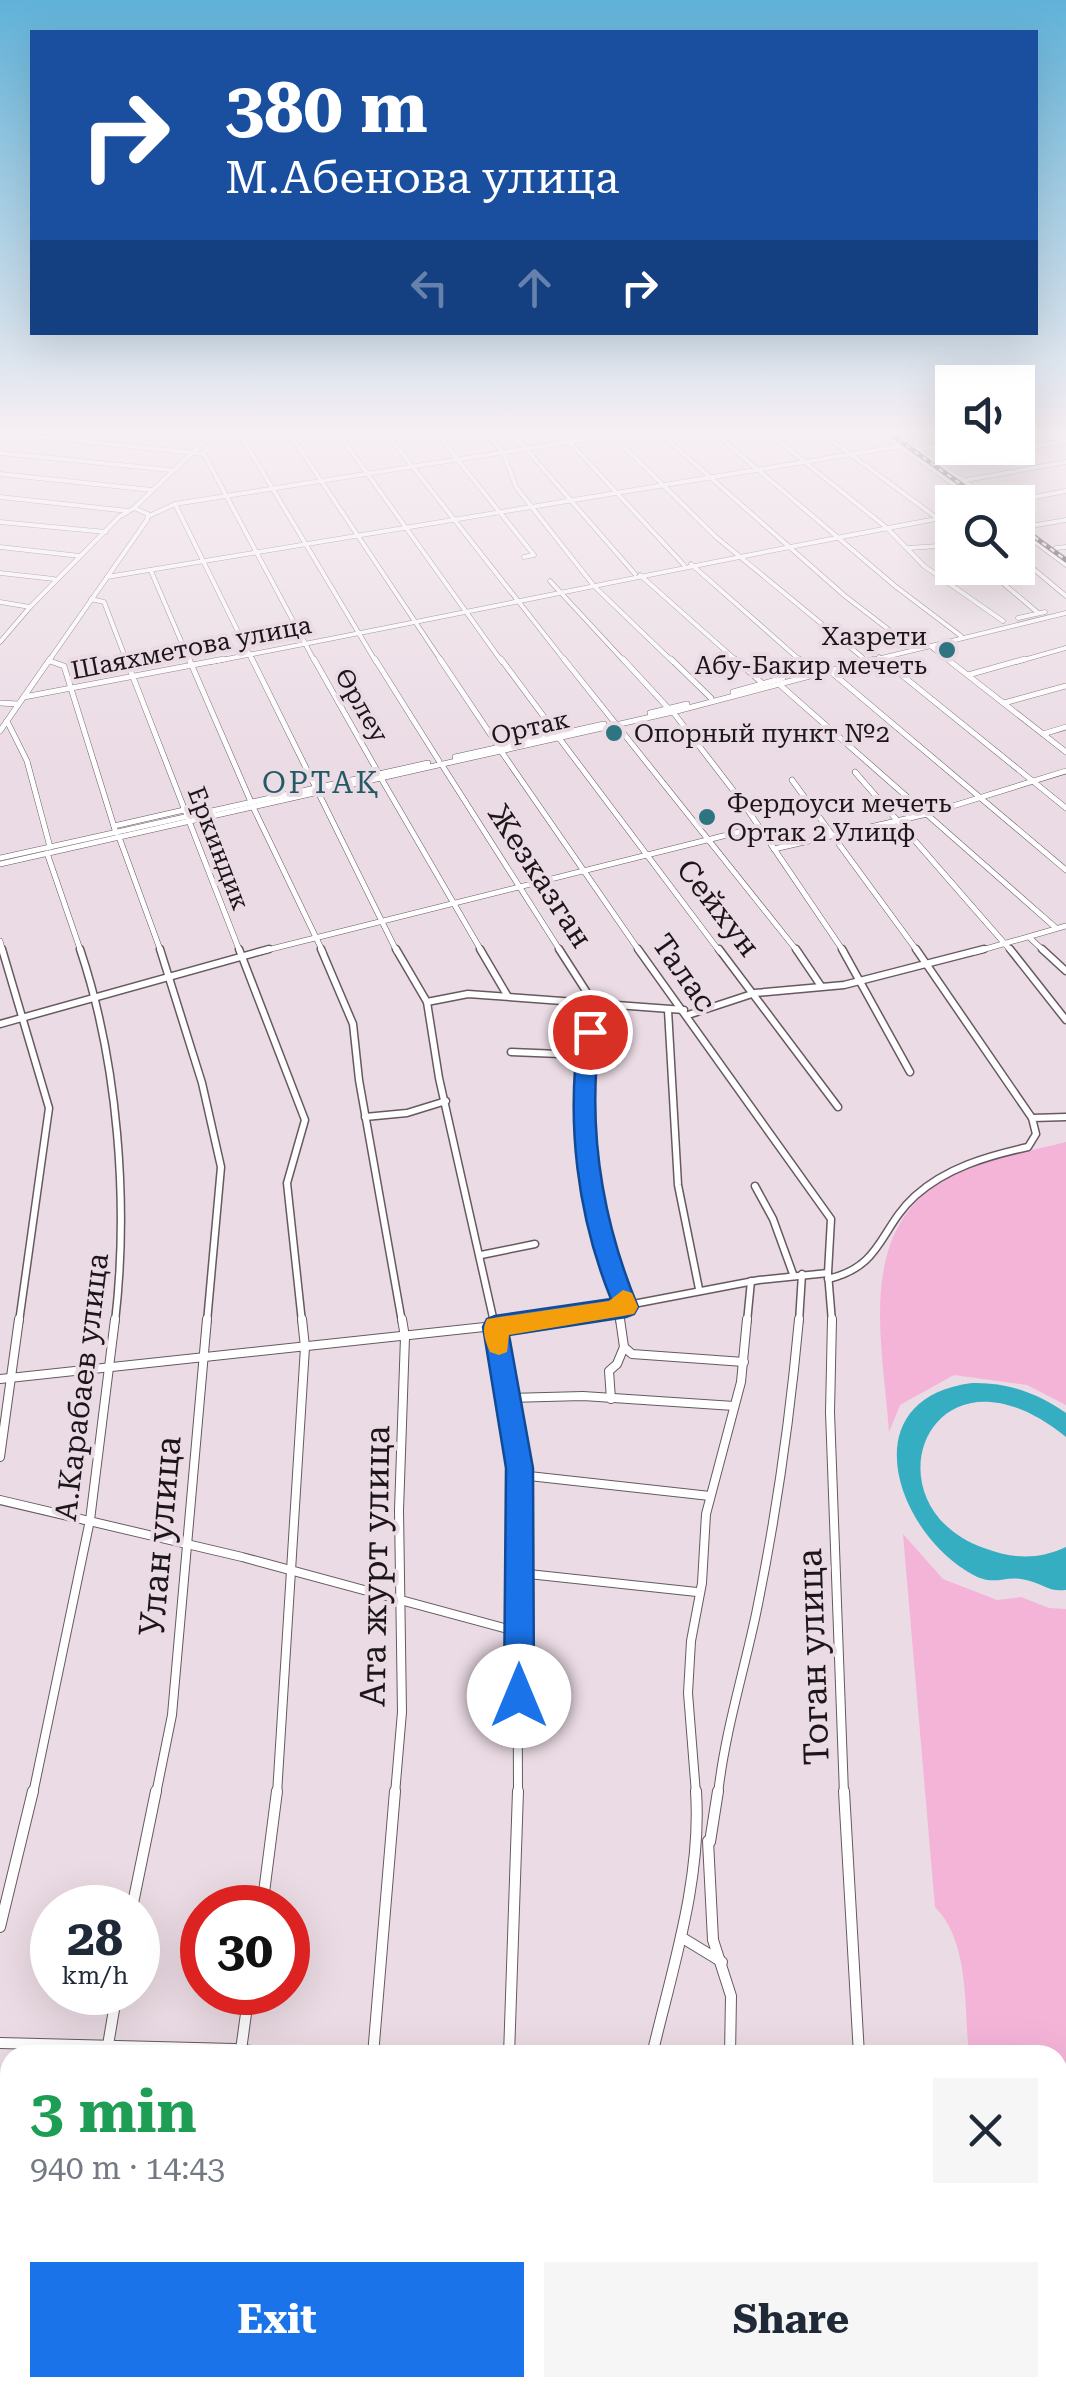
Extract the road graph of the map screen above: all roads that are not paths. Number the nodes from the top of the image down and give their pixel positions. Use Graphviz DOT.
graph roads {
  1 [pos="307,545"];
  2 [pos="92,546"];
  3 [pos="129,546"];
  4 [pos="195,546"];
  5 [pos="250,546"];
  6 [pos="302,546"];
  7 [pos="363,546"];
  8 [pos="417,546"];
  9 [pos="473,546"];
  10 [pos="527,546"];
  11 [pos="562,546"];
  12 [pos="613,546"];
  13 [pos="670,546"];
  14 [pos="728,546"];
  15 [pos="788,546"];
  16 [pos="849,546"];
  17 [pos="906,546"];
  18 [pos="935,546"];
  19 [pos="1040,546"];
  20 [pos="1066,546"];
  21 [pos="0,547"];
  22 [pos="909,548"];
  23 [pos="1056,548"];
  24 [pos="254,554"];
  25 [pos="738,555"];
  26 [pos="82,556"];
  27 [pos="524,557"];
  28 [pos="203,562"];
  29 [pos="688,565"];
  30 [pos="1066,565"];
  31 [pos="151,570"];
  32 [pos="1035,570"];
  33 [pos="0,573"];
  34 [pos="638,574"];
  35 [pos="108,577"];
  36 [pos="55,579"];
  37 [pos="550,581"];
  38 [pos="593,584"];
  39 [pos="1005,585"];
  40 [pos="563,593"];
  41 [pos="1066,596"];
  42 [pos="91,599"];
  43 [pos="0,602"];
  44 [pos="518,604"];
  45 [pos="30,607"];
  46 [pos="1066,611"];
  47 [pos="464,612"];
  48 [pos="1038,613"];
  49 [pos="412,622"];
  50 [pos="1003,622"];
  51 [pos="0,632"];
  52 [pos="359,632"];
  53 [pos="7,633"];
  54 [pos="960,635"];
  55 [pos="0,642"];
  56 [pos="305,643"];
  57 [pos="928,645"];
  58 [pos="910,646"];
  59 [pos="1066,648"];
  60 [pos="251,653"];
  61 [pos="862,658"];
  62 [pos="878,658"];
  63 [pos="50,661"];
  64 [pos="192,664"];
  65 [pos="829,670"];
  66 [pos="812,671"];
  67 [pos="968,675"];
  68 [pos="133,676"];
  69 [pos="763,684"];
  70 [pos="779,684"];
  71 [pos="1066,686"];
  72 [pos="71,688"];
  73 [pos="24,697"];
  74 [pos="711,698"];
  75 [pos="0,703"];
  76 [pos="1004,703"];
  77 [pos="19,704"];
  78 [pos="671,710"];
  79 [pos="6,722"];
  80 [pos="615,724"];
  81 [pos="1066,727"];
  82 [pos="0,731"];
  83 [pos="1042,734"];
  84 [pos="558,736"];
  85 [pos="500,749"];
  86 [pos="1066,752"];
  87 [pos="440,763"];
  88 [pos="1066,771"];
  89 [pos="856,772"];
  90 [pos="380,776"];
  91 [pos="792,780"];
  92 [pos="1032,781"];
  93 [pos="317,790"];
  94 [pos="979,797"];
  95 [pos="252,805"];
  96 [pos="1066,808"];
  97 [pos="927,814"];
  98 [pos="186,816"];
  99 [pos="900,820"];
  100 [pos="759,827"];
  101 [pos="116,832"];
  102 [pos="834,836"];
  103 [pos="710,839"];
  104 [pos="774,848"];
  105 [pos="48,850"];
  106 [pos="648,855"];
  107 [pos="0,861"];
  108 [pos="1066,870"];
  109 [pos="582,872"];
  110 [pos="520,887"];
  111 [pos="452,902"];
  112 [pos="383,921"];
  113 [pos="1066,926"];
  114 [pos="1057,928"];
  115 [pos="316,937"];
  116 [pos="1029,938"];
  117 [pos="0,941"];
  118 [pos="1006,945"];
  119 [pos="241,956"];
  120 [pos="928,966"];
  121 [pos="1066,970"];
  122 [pos="169,974"];
  123 [pos="863,982"];
  124 [pos="821,986"];
  125 [pos="755,993"];
  126 [pos="95,994"];
  127 [pos="507,996"];
  128 [pos="427,1002"];
  129 [pos="595,1004"];
  130 [pos="668,1010"];
  131 [pos="686,1013"];
  132 [pos="24,1017"];
  133 [pos="1066,1020"];
  134 [pos="0,1024"];
  135 [pos="511,1052"];
  136 [pos="584,1055"];
  137 [pos="910,1072"];
  138 [pos="359,1080"];
  139 [pos="446,1100"];
  140 [pos="838,1108"];
  141 [pos="366,1117"];
  142 [pos="1066,1117"];
  143 [pos="1032,1118"];
  144 [pos="755,1186"];
  145 [pos="831,1220"];
  146 [pos="536,1244"];
  147 [pos="482,1255"];
  148 [pos="798,1274"];
  149 [pos="828,1276"];
  150 [pos="752,1280"];
  151 [pos="699,1289"];
  152 [pos="622,1308"];
  153 [pos="495,1327"];
  154 [pos="405,1337"];
  155 [pos="305,1347"];
  156 [pos="624,1347"];
  157 [pos="206,1356"];
  158 [pos="744,1362"];
  159 [pos="110,1367"];
  160 [pos="14,1378"];
  161 [pos="0,1379"];
  162 [pos="509,1398"];
  163 [pos="611,1399"];
  164 [pos="734,1406"];
  165 [pos="0,1457"];
  166 [pos="520,1474"];
  167 [pos="710,1496"];
  168 [pos="0,1500"];
  169 [pos="90,1520"];
  170 [pos="185,1543"];
  171 [pos="294,1571"];
  172 [pos="519,1573"];
  173 [pos="698,1592"];
  174 [pos="400,1600"];
  175 [pos="519,1632"];
  176 [pos="700,1836"];
  177 [pos="710,1842"];
  178 [pos="137,1885"];
  179 [pos="265,1885"];
  180 [pos="0,1927"];
  181 [pos="680,1937"];
  182 [pos="722,1962"];
  183 [pos="113,2015"];
  184 [pos="246,2015"];
  185 [pos="0,2043"];
  186 [pos="108,2045"];
  187 [pos="242,2045"];
  188 [pos="374,2045"];
  189 [pos="509,2045"];
  190 [pos="654,2045"];
  191 [pos="730,2045"];
  192 [pos="858,2045"];
  1 -- 52 [label="street, Жезказган"];
  2 -- 26 [label="street"];
  3 -- 35 [label="street"];
  4 -- 28 [label="street"];
  5 -- 24 [label="street, Өрлеу"];
  6 -- 24 [label="street"];
  7 -- 49 [label="street, Талас"];
  8 -- 47 [label="street, Сейхун"];
  9 -- 44 [label="street"];
  10 -- 27 [label="street"];
  11 -- 38 [label="street"];
  12 -- 34 [label="street"];
  13 -- 29 [label="street"];
  14 -- 25 [label="street"];
  15 -- 25 [label="street, Шаяхметова улица"];
  15 -- 58 [label="street"];
  16 -- 54 [label="street"];
  17 -- 22 [label="street"];
  18 -- 22 [label="street"];
  19 -- 30 [label="street"];
  20 -- 23 [label="street"];
  21 -- 26 [label="street"];
  22 -- 50 [label="street"];
  24 -- 28 [label="street"];
  24 -- 56 [label="street, Өрлеу"];
  25 -- 29 [label="street, Шаяхметова улица"];
  25 -- 61 [label="street"];
  26 -- 36 [label="street"];
  28 -- 31 [label="street"];
  28 -- 60 [label="street"];
  29 -- 34 [label="street, Шаяхметова улица"];
  29 -- 66 [label="street"];
  31 -- 35 [label="street"];
  31 -- 64 [label="street"];
  32 -- 41 [label="street"];
  33 -- 36 [label="street"];
  34 -- 38 [label="street, Шаяхметова улица"];
  34 -- 69 [label="street"];
  35 -- 42 [label="street"];
  36 -- 45 [label="street"];
  37 -- 40 [label="street"];
  38 -- 40 [label="street, Шаяхметова улица"];
  38 -- 74 [label="street"];
  39 -- 48 [label="street"];
  40 -- 44 [label="street, Шаяхметова улица"];
  40 -- 78 [label="street"];
  42 -- 63 [label="street"];
  42 -- 68 [label="street, Еркиндик"];
  43 -- 45 [label="street"];
  44 -- 47 [label="street, Шаяхметова улица"];
  44 -- 80 [label="street"];
  45 -- 53 [label="street"];
  46 -- 48 [label="street, Ортак"];
  46 -- 54 [label="street, Ортак"];
  47 -- 49 [label="street, Шаяхметова улица"];
  47 -- 84 [label="street, Сейхун"];
  48 -- 50 [label="street, Ортак"];
  49 -- 52 [label="street, Шаяхметова улица"];
  49 -- 85 [label="street, Талас"];
  50 -- 54 [label="street, Ортак"];
  51 -- 53 [label="street"];
  52 -- 56 [label="street, Шаяхметова улица"];
  52 -- 87 [label="street, Жезказган"];
  53 -- 55 [label="street"];
  54 -- 57 [label="street, Ортак"];
  54 -- 58 [label="street, Ортак"];
  56 -- 60 [label="street, Шаяхметова улица"];
  56 -- 90 [label="street, Өрлеу"];
  57 -- 62 [label="street, Ортак"];
  57 -- 67 [label="street"];
  58 -- 61 [label="street, Ортак"];
  59 -- 67 [label="street"];
  60 -- 64 [label="street, Шаяхметова улица"];
  60 -- 93 [label="street"];
  61 -- 66 [label="street, Ортак"];
  62 -- 65 [label="street, Ортак"];
  62 -- 92 [label="street"];
  63 -- 72 [label="street"];
  63 -- 73 [label="street"];
  64 -- 68 [label="street, Шаяхметова улица"];
  64 -- 95 [label="street"];
  65 -- 70 [label="street, Ортак"];
  65 -- 94 [label="street"];
  66 -- 69 [label="street, Ортак"];
  67 -- 76 [label="street"];
  68 -- 72 [label="street, Шаяхметова улица"];
  68 -- 98 [label="street, Еркиндик"];
  69 -- 74 [label="street, Ортак"];
  70 -- 78 [label="street, Ортак"];
  70 -- 97 [label="street"];
  71 -- 76 [label="street"];
  72 -- 73 [label="street, Шаяхметова улица"];
  72 -- 101 [label="street, Улан улица"];
  73 -- 77 [label="street"];
  74 -- 78 [label="street, Ортак"];
  75 -- 77 [label="street"];
  76 -- 83 [label="street"];
  77 -- 79 [label="street"];
  78 -- 80 [label="street, Ортак"];
  78 -- 100 [label="street"];
  79 -- 82 [label="street"];
  79 -- 105 [label="street, А.Карабаев улица"];
  80 -- 84 [label="street, Ортак"];
  80 -- 103 [label="street"];
  81 -- 83 [label="street"];
  83 -- 86 [label="street"];
  84 -- 85 [label="street, Ортак"];
  84 -- 106 [label="street, Сейхун"];
  85 -- 87 [label="street, Ортак"];
  85 -- 109 [label="street, Талас"];
  87 -- 90 [label="street, Ортак"];
  87 -- 110 [label="street, Жезказган"];
  88 -- 92 [label="street"];
  89 -- 99 [label="street"];
  90 -- 93 [label="street, Ортак"];
  90 -- 111 [label="street, Өрлеу"];
  91 -- 102 [label="street"];
  92 -- 94 [label="street"];
  92 -- 96 [label="street"];
  93 -- 95 [label="street, Ортак"];
  93 -- 112 [label="street"];
  94 -- 97 [label="street"];
  94 -- 108 [label="street"];
  95 -- 98 [label="street, Ортак"];
  95 -- 115 [label="street"];
  97 -- 99 [label="street"];
  97 -- 114 [label="street"];
  98 -- 101 [label="street"];
  98 -- 101 [label="street, Ортак"];
  98 -- 119 [label="street, Еркиндик"];
  99 -- 102 [label="street"];
  99 -- 118 [label="street"];
  100 -- 103 [label="street"];
  100 -- 104 [label="street"];
  101 -- 105 [label="street, Ортак"];
  101 -- 122 [label="street, Улан улица"];
  102 -- 104 [label="street"];
  102 -- 120 [label="street"];
  103 -- 106 [label="street"];
  103 -- 124 [label="street"];
  104 -- 123 [label="street"];
  105 -- 107 [label="street, Ортак"];
  105 -- 126 [label="street, А.Карабаев улица"];
  106 -- 109 [label="street"];
  106 -- 125 [label="street, Сейхун"];
  109 -- 110 [label="street"];
  109 -- 131 [label="street, Талас"];
  110 -- 111 [label="street"];
  110 -- 129 [label="street, Жезказган"];
  111 -- 112 [label="street"];
  111 -- 127 [label="street, Өрлеу"];
  112 -- 115 [label="street"];
  112 -- 128 [label="street"];
  113 -- 114 [label="street"];
  114 -- 116 [label="street"];
  115 -- 119 [label="street"];
  115 -- 138 [label="street"];
  116 -- 118 [label="street"];
  116 -- 121 [label="street"];
  117 -- 132 [label="street"];
  118 -- 120 [label="street"];
  118 -- 133 [label="street"];
  119 -- 122 [label="street"];
  119 -- 155 [label="street, Еркиндик"];
  120 -- 123 [label="street"];
  120 -- 143 [label="street"];
  122 -- 126 [label="street"];
  122 -- 157 [label="street, Улан улица"];
  123 -- 124 [label="street"];
  123 -- 137 [label="street"];
  124 -- 125 [label="street"];
  125 -- 131 [label="street"];
  125 -- 140 [label="street, Сейхун"];
  126 -- 132 [label="street"];
  126 -- 159 [label="street, А.Карабаев улица"];
  127 -- 128 [label="street"];
  127 -- 129 [label="street"];
  128 -- 139 [label="street"];
  129 -- 130 [label="street"];
  129 -- 136 [label="street"];
  130 -- 131 [label="street"];
  130 -- 151 [label="street"];
  131 -- 145 [label="street, Талас"];
  132 -- 134 [label="street"];
  132 -- 160 [label="street"];
  135 -- 136 [label="street"];
  136 -- 152 [label="street"];
  138 -- 141 [label="street, Ата журт улица"];
  139 -- 141 [label="street"];
  139 -- 147 [label="street"];
  141 -- 154 [label="street, Ата журт улица"];
  142 -- 143 [label="street"];
  143 -- 149 [label="street"];
  144 -- 148 [label="street"];
  145 -- 149 [label="street, Тоган улица"];
  146 -- 147 [label="street"];
  147 -- 153 [label="street"];
  148 -- 149 [label="street"];
  148 -- 150 [label="street"];
  148 -- 177 [label="street, Тоган улица"];
  149 -- 192 [label="street, Тоган улица"];
  150 -- 151 [label="street"];
  150 -- 158 [label="street"];
  151 -- 152 [label="street"];
  152 -- 153 [label="street"];
  152 -- 156 [label="street"];
  153 -- 154 [label="street"];
  153 -- 162 [label="street"];
  154 -- 155 [label="street"];
  154 -- 174 [label="street, Ата журт улица"];
  155 -- 157 [label="street"];
  155 -- 171 [label="street"];
  156 -- 158 [label="street"];
  156 -- 163 [label="street"];
  157 -- 159 [label="street"];
  157 -- 170 [label="street, Улан улица"];
  158 -- 164 [label="street"];
  159 -- 160 [label="street"];
  159 -- 169 [label="street, А.Карабаев улица"];
  160 -- 161 [label="street"];
  160 -- 165 [label="street"];
  162 -- 163 [label="street"];
  162 -- 166 [label="street"];
  163 -- 164 [label="street"];
  164 -- 167 [label="street"];
  166 -- 167 [label="street"];
  166 -- 172 [label="street"];
  167 -- 173 [label="street"];
  168 -- 169 [label="street"];
  169 -- 170 [label="street"];
  169 -- 180 [label="street, А.Карабаев улица"];
  170 -- 171 [label="street"];
  170 -- 178 [label="street, Улан улица"];
  171 -- 174 [label="street"];
  171 -- 179 [label="street"];
  172 -- 173 [label="street"];
  172 -- 175 [label="street"];
  173 -- 176 [label="street"];
  174 -- 175 [label="street"];
  174 -- 188 [label="street, Ата журт улица"];
  175 -- 189 [label="street"];
  176 -- 177 [label="street"];
  176 -- 181 [label="street"];
  177 -- 182 [label="street, Тоган улица"];
  181 -- 182 [label="street"];
  181 -- 190 [label="street"];
  182 -- 191 [label="street, Тоган улица"];
  183 -- 186 [label="street"];
  184 -- 187 [label="street"];
  185 -- 186 [label="street"];
}
